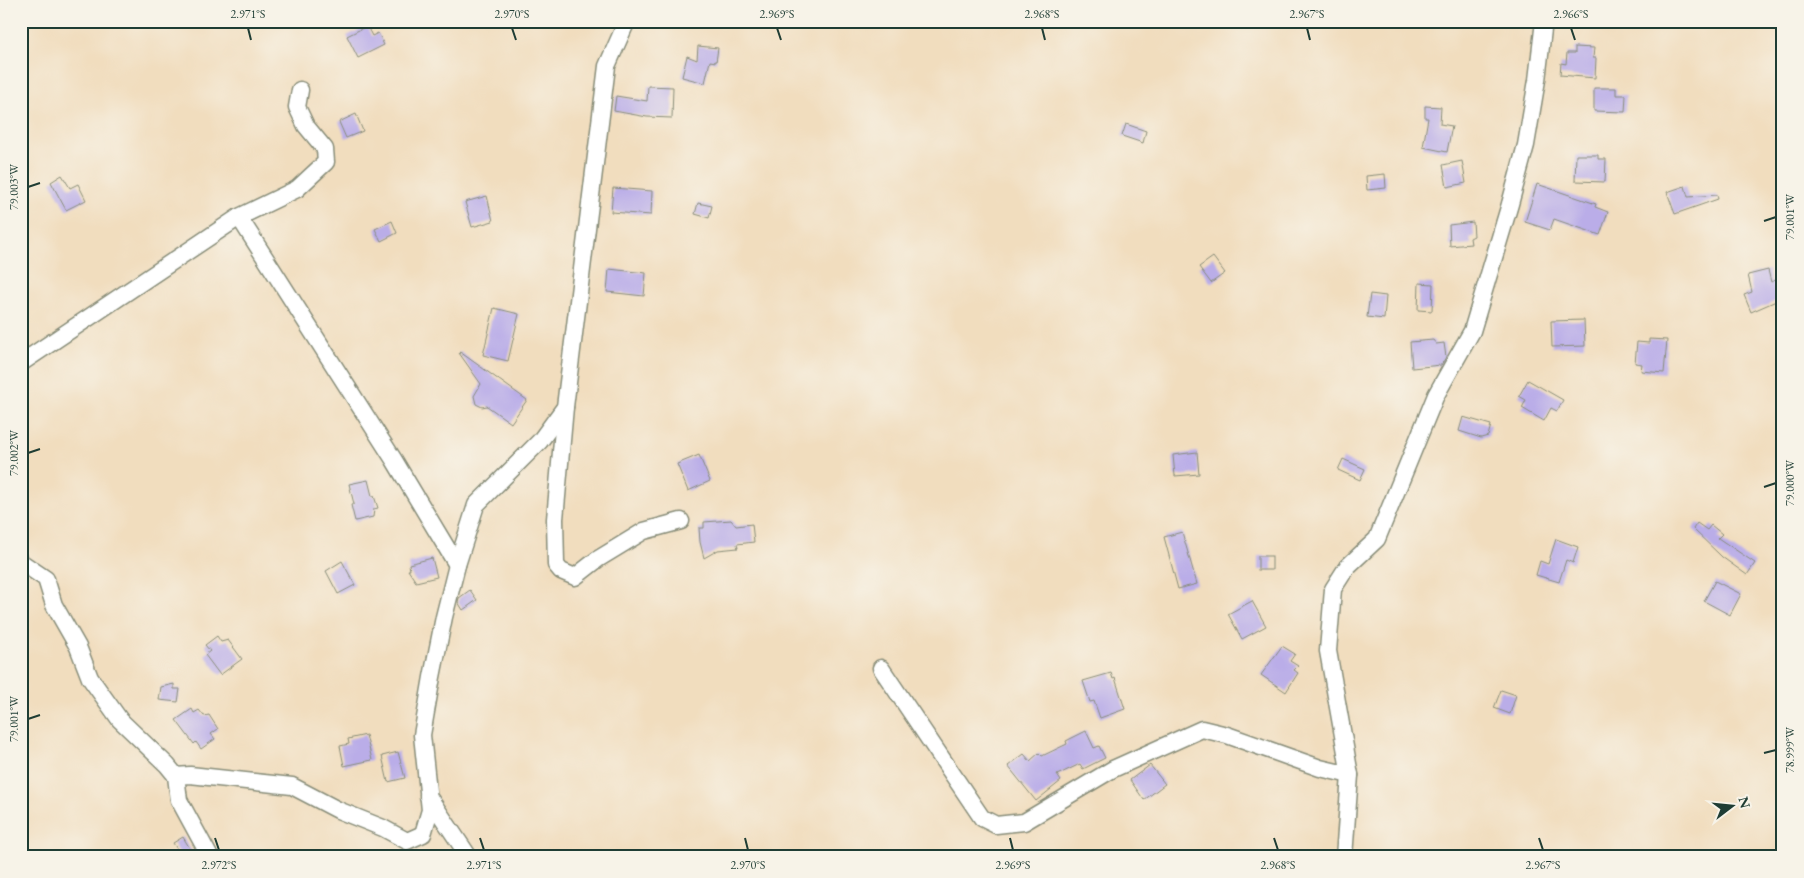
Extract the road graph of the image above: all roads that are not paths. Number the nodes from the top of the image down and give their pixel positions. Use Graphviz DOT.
graph roads {
  1 [pos="627,21"];
  2 [pos="1544,21"];
  3 [pos="300,90"];
  4 [pos="239,217"];
  5 [pos="21,363"];
  6 [pos="565,407"];
  7 [pos="681,521"];
  8 [pos="21,562"];
  9 [pos="457,566"];
  10 [pos="881,668"];
  11 [pos="1350,775"];
  12 [pos="176,776"];
  13 [pos="427,795"];
  14 [pos="210,857"];
  15 [pos="468,857"];
  16 [pos="1344,857"];
  1 -- 6 [label="street"];
  2 -- 11 [label="street"];
  3 -- 4 [label="street"];
  4 -- 5 [label="street"];
  4 -- 9 [label="street"];
  6 -- 7 [label="street"];
  6 -- 9 [label="street"];
  8 -- 12 [label="street"];
  9 -- 13 [label="street"];
  10 -- 11 [label="street"];
  11 -- 16 [label="street"];
  12 -- 13 [label="street"];
  12 -- 14 [label="street"];
  13 -- 15 [label="street"];
}
